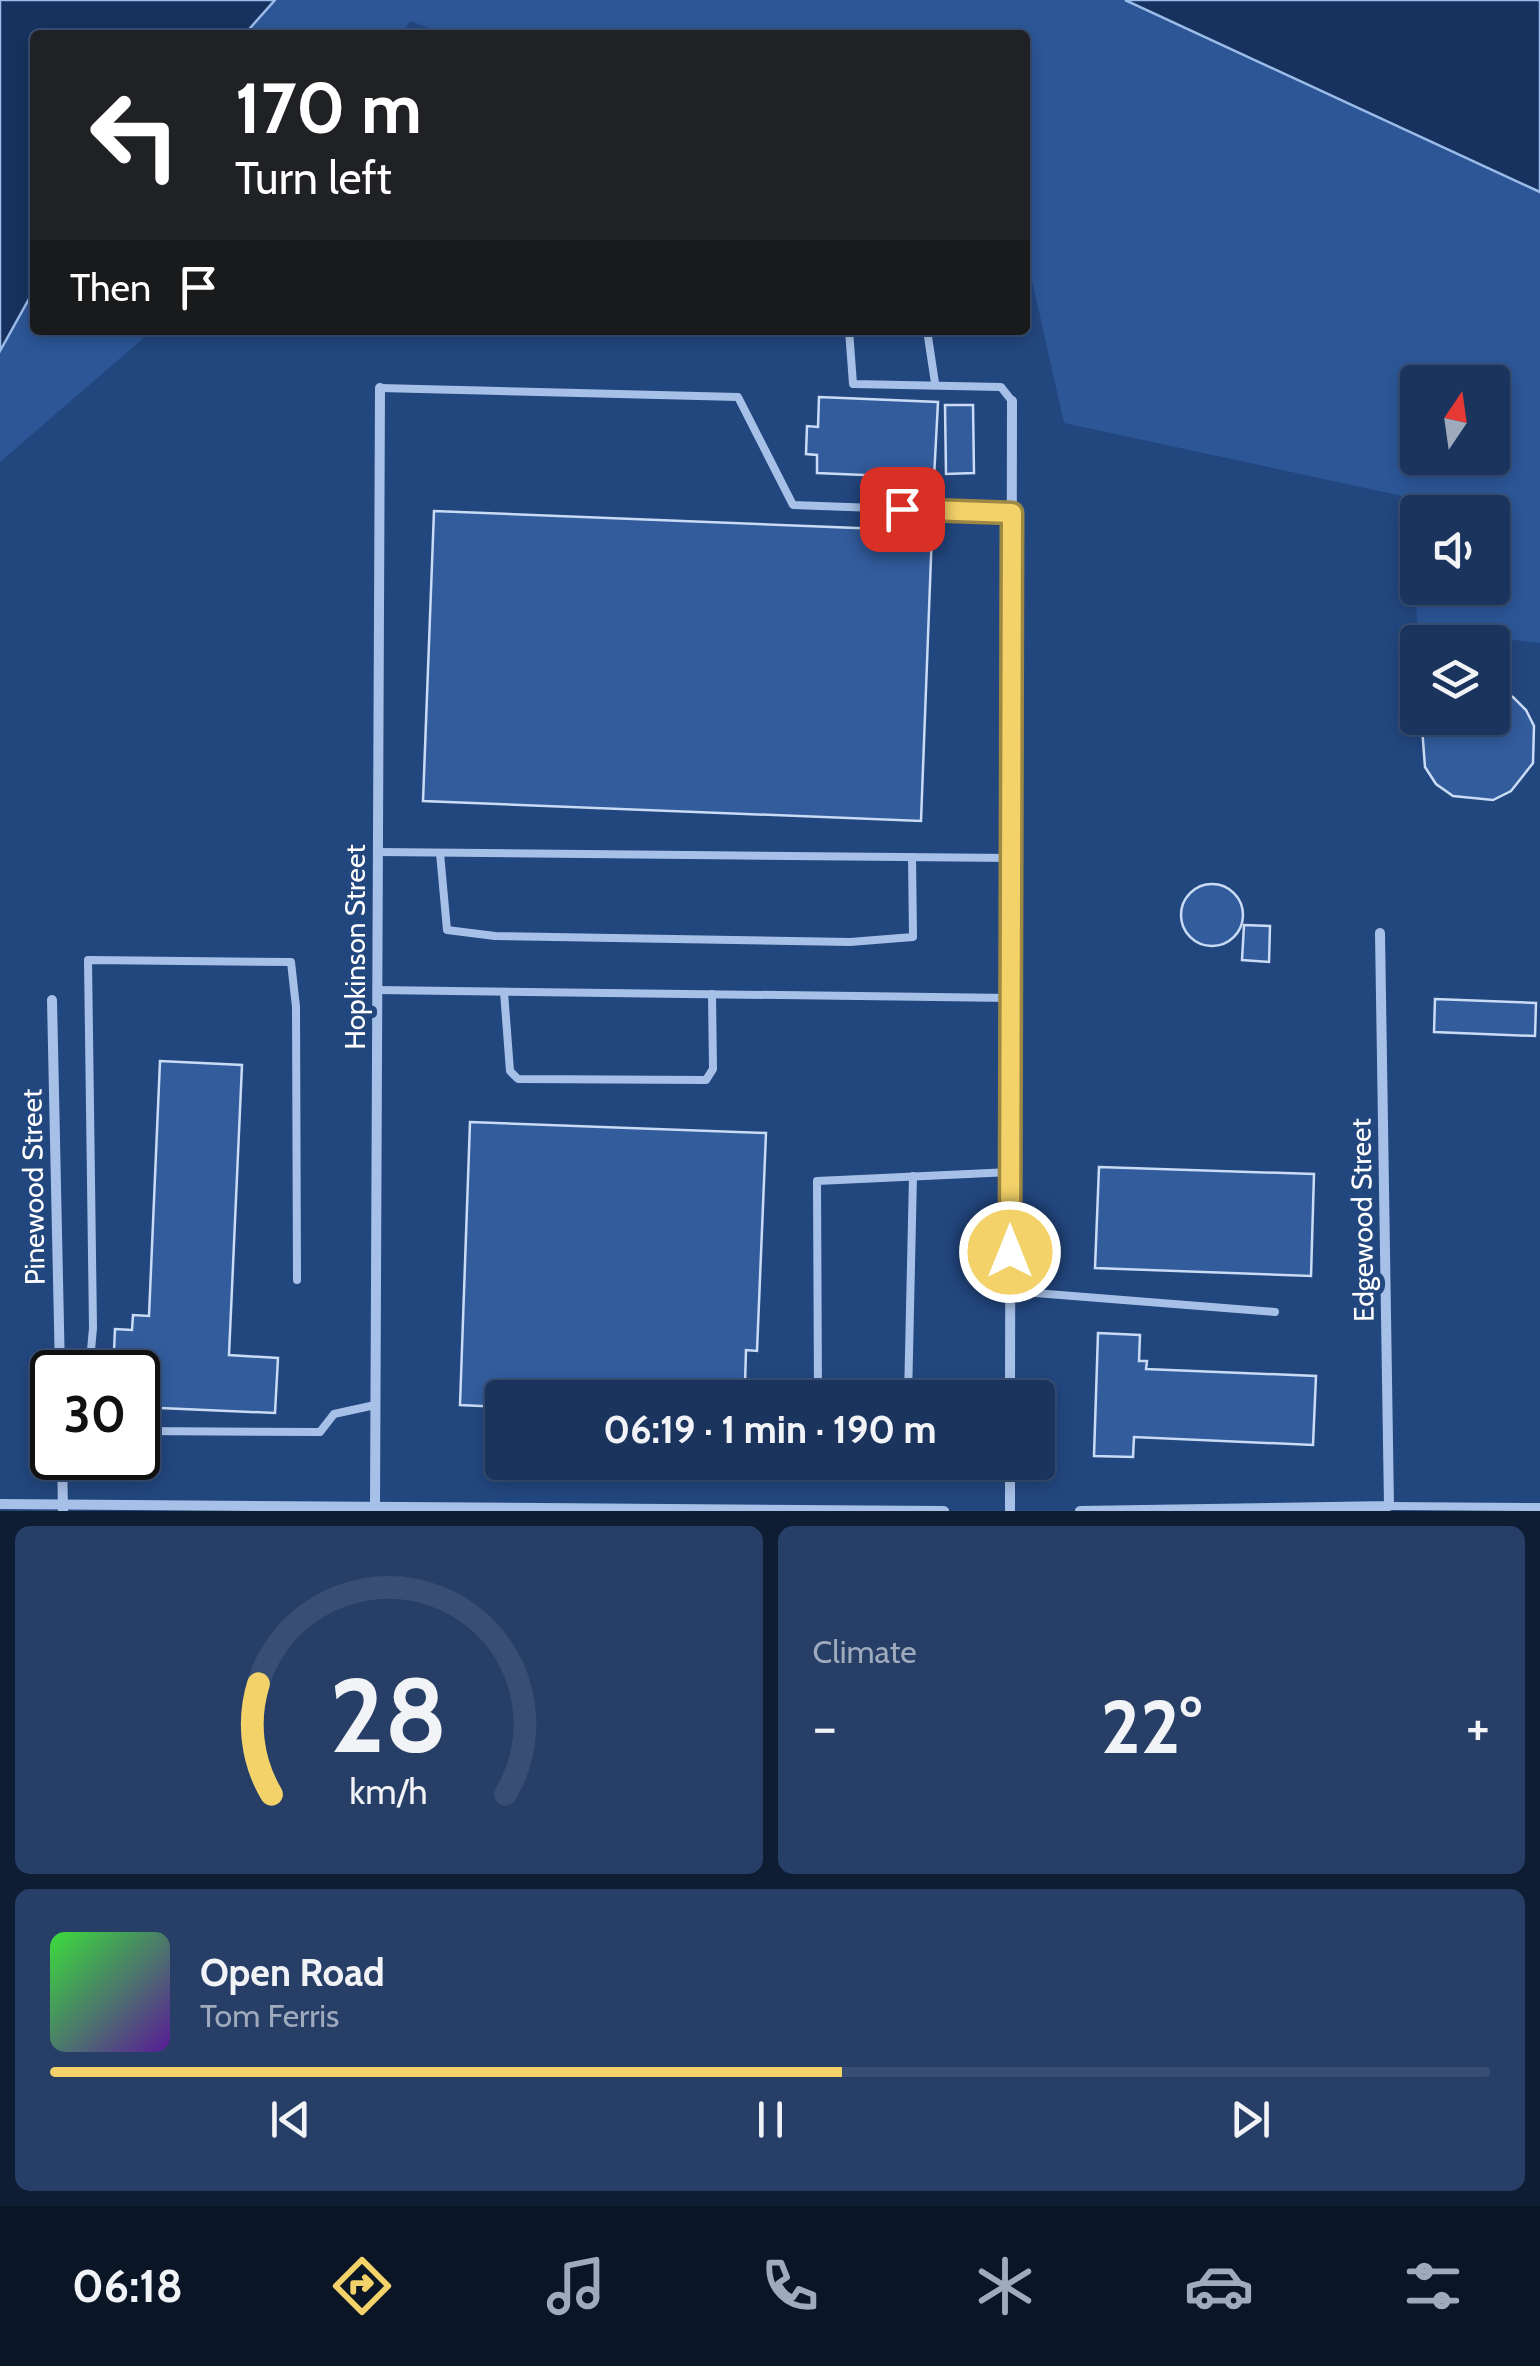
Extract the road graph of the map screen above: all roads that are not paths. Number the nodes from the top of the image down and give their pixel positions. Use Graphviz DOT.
graph roads {
  1 [pos="850,335"];
  2 [pos="928,335"];
  3 [pos="935,383"];
  4 [pos="380,388"];
  5 [pos="1012,401"];
  6 [pos="1012,513"];
  7 [pos="378,852"];
  8 [pos="440,853"];
  9 [pos="912,857"];
  10 [pos="1011,858"];
  11 [pos="1380,933"];
  12 [pos="377,990"];
  13 [pos="504,992"];
  14 [pos="712,994"];
  15 [pos="1011,998"];
  16 [pos="52,1000"];
  17 [pos="1011,1172"];
  18 [pos="913,1176"];
  19 [pos="297,1280"];
  20 [pos="1010,1292"];
  21 [pos="1275,1312"];
  22 [pos="60,1350"];
  23 [pos="91,1350"];
  24 [pos="818,1380"];
  25 [pos="908,1380"];
  26 [pos="1010,1380"];
  27 [pos="375,1405"];
  28 [pos="160,1431"];
  29 [pos="62,1480"];
  30 [pos="1010,1480"];
  31 [pos="0,1504"];
  32 [pos="374,1506"];
  33 [pos="1389,1506"];
  34 [pos="63,1508"];
  35 [pos="1540,1508"];
  36 [pos="1301,1509"];
  37 [pos="1456,1509"];
  38 [pos="1522,1509"];
  39 [pos="680,1510"];
  40 [pos="846,1510"];
  41 [pos="944,1511"];
  42 [pos="1010,1511"];
  43 [pos="1080,1511"];
  1 -- 3 [label="lane"];
  2 -- 3 [label="lane"];
  3 -- 5 [label="lane"];
  4 -- 6 [label="lane"];
  4 -- 7 [label="street, Hopkinson Street"];
  5 -- 6 [label="street"];
  6 -- 10 [label="street"];
  7 -- 8 [label="lane"];
  7 -- 12 [label="street, Hopkinson Street"];
  8 -- 9 [label="lane"];
  8 -- 9 [label="lane"];
  9 -- 10 [label="lane"];
  10 -- 15 [label="street"];
  11 -- 33 [label="street, Edgewood Street"];
  12 -- 13 [label="lane"];
  12 -- 27 [label="street, Hopkinson Street"];
  13 -- 14 [label="lane"];
  13 -- 14 [label="lane"];
  14 -- 15 [label="lane"];
  15 -- 17 [label="street"];
  16 -- 22 [label="street, Pinewood Street"];
  17 -- 18 [label="lane"];
  17 -- 20 [label="street"];
  18 -- 24 [label="lane"];
  18 -- 25 [label="lane"];
  19 -- 23 [label="lane"];
  20 -- 21 [label="lane"];
  20 -- 26 [label="street"];
  27 -- 28 [label="lane"];
  27 -- 32 [label="street, Hopkinson Street"];
  29 -- 34 [label="street"];
  30 -- 42 [label="street"];
  31 -- 34 [label="street"];
  32 -- 34 [label="street"];
  32 -- 39 [label="street"];
  33 -- 36 [label="street"];
  33 -- 37 [label="lane"];
  35 -- 38 [label="lane"];
  36 -- 43 [label="street"];
  37 -- 38 [label="lane"];
  39 -- 40 [label="street"];
  40 -- 41 [label="street"];
}
